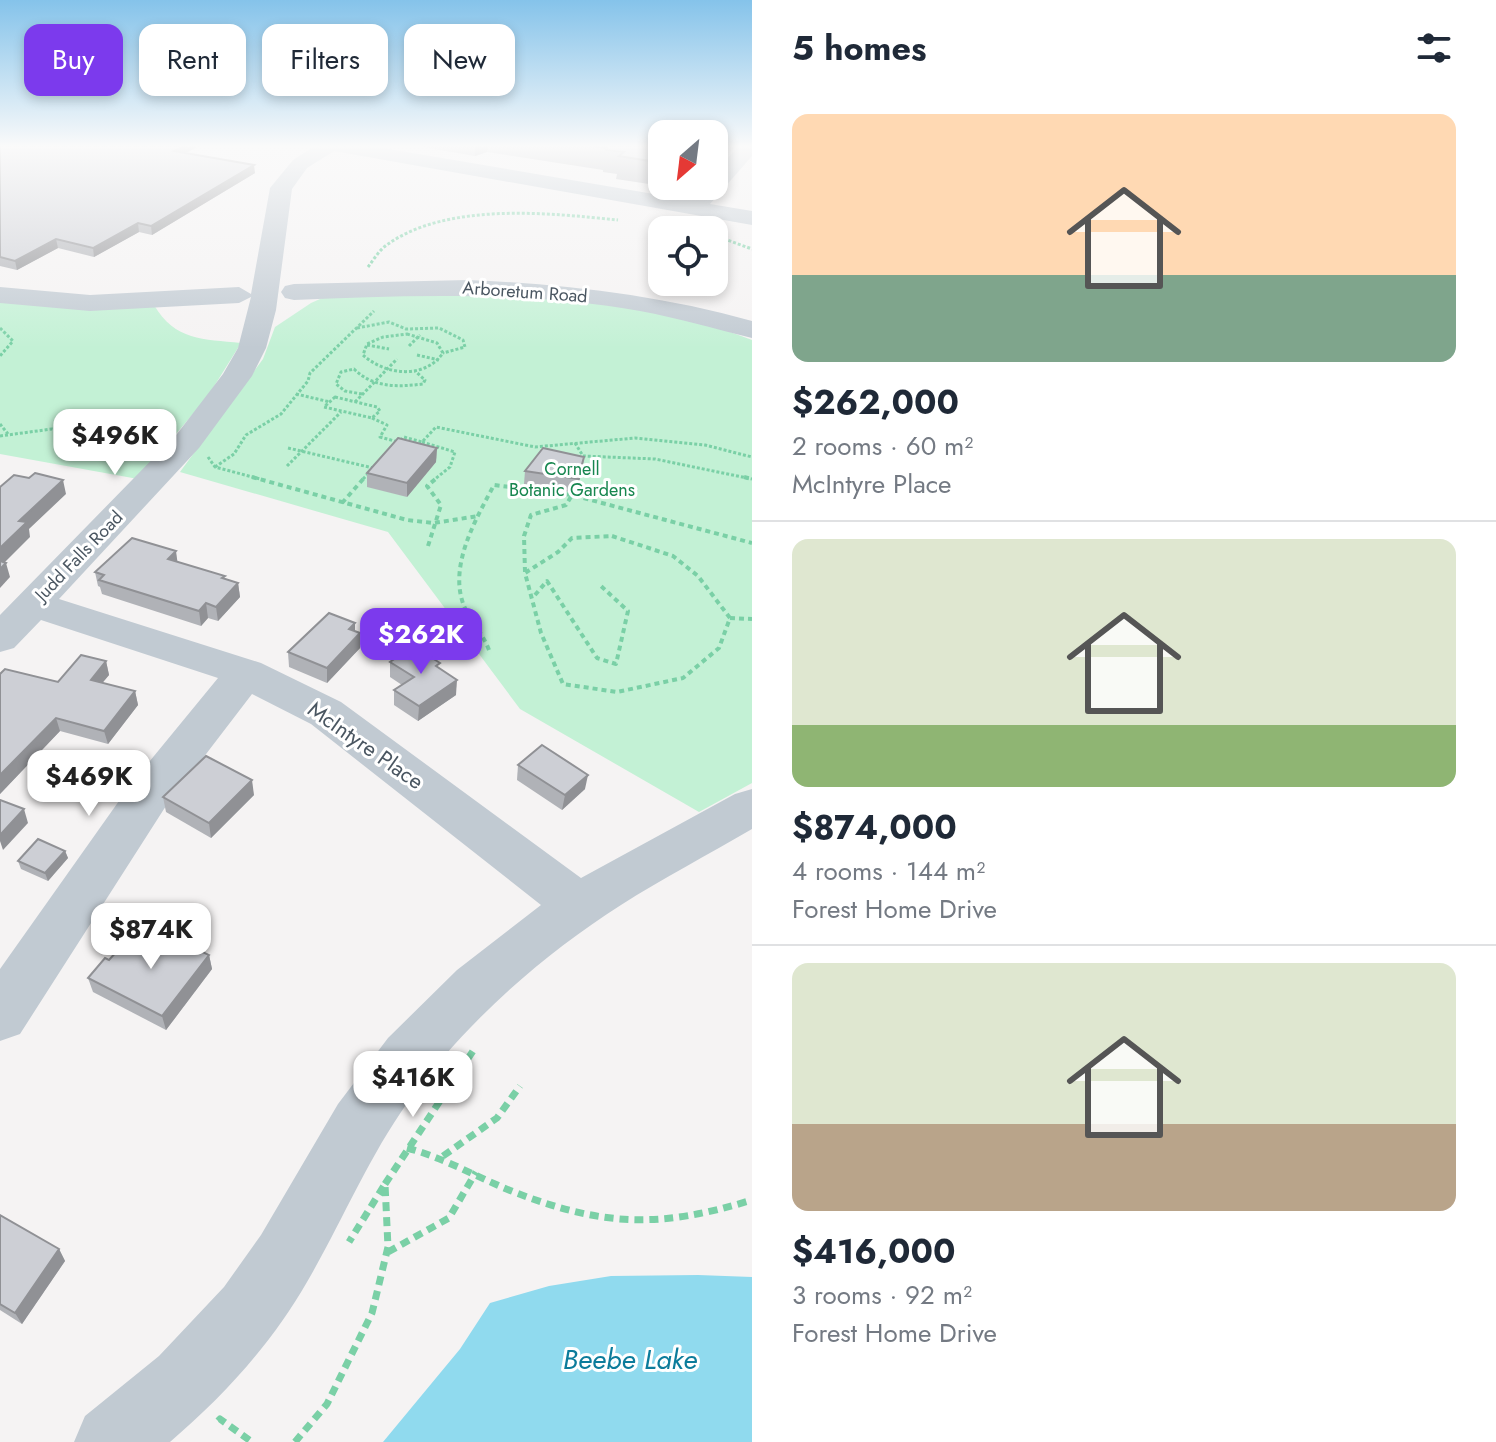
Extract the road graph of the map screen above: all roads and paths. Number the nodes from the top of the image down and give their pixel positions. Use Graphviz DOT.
graph roads {
  1 [pos="272,213"];
  2 [pos="725,213"];
  3 [pos="752,218"];
  4 [pos="619,220"];
  5 [pos="728,238"];
  6 [pos="751,241"];
  7 [pos="294,292"];
  8 [pos="0,295"];
  9 [pos="239,295"];
  10 [pos="190,298"];
  11 [pos="370,300"];
  12 [pos="389,322"];
  13 [pos="230,325"];
  14 [pos="0,328"];
  15 [pos="357,328"];
  16 [pos="426,329"];
  17 [pos="752,330"];
  18 [pos="419,336"];
  19 [pos="367,344"];
  20 [pos="409,346"];
  21 [pos="389,349"];
  22 [pos="443,353"];
  23 [pos="417,355"];
  24 [pos="0,356"];
  25 [pos="397,359"];
  26 [pos="440,360"];
  27 [pos="386,369"];
  28 [pos="414,370"];
  29 [pos="373,383"];
  30 [pos="296,394"];
  31 [pos="362,394"];
  32 [pos="330,402"];
  33 [pos="355,402"];
  34 [pos="342,412"];
  35 [pos="372,418"];
  36 [pos="0,424"];
  37 [pos="9,435"];
  38 [pos="0,436"];
  39 [pos="162,436"];
  40 [pos="399,442"];
  41 [pos="422,442"];
  42 [pos="575,443"];
  43 [pos="288,448"];
  44 [pos="390,451"];
  45 [pos="302,452"];
  46 [pos="752,457"];
  47 [pos="382,459"];
  48 [pos="287,466"];
  49 [pos="373,468"];
  50 [pos="752,479"];
  51 [pos="572,495"];
  52 [pos="342,503"];
  53 [pos="478,516"];
  54 [pos="434,523"];
  55 [pos="752,543"];
  56 [pos="428,546"];
  57 [pos="525,573"];
  58 [pos="601,586"];
  59 [pos="534,596"];
  60 [pos="33,604"];
  61 [pos="730,618"];
  62 [pos="752,619"];
  63 [pos="0,639"];
  64 [pos="489,650"];
  65 [pos="246,673"];
  66 [pos="752,807"];
  67 [pos="580,906"];
  68 [pos="0,1016"];
  69 [pos="479,1043"];
  70 [pos="520,1086"];
  71 [pos="407,1148"];
  72 [pos="442,1156"];
  73 [pos="476,1172"];
  74 [pos="385,1184"];
  75 [pos="752,1200"];
  76 [pos="345,1249"];
  77 [pos="387,1252"];
  78 [pos="212,1403"];
  79 [pos="111,1442"];
  80 [pos="252,1442"];
  81 [pos="295,1442"];
  1 -- 13 [label="street, Judd Falls Road"];
  2 -- 3 [label="street"];
  4 -- 11 [label="path"];
  5 -- 6 [label="path"];
  7 -- 11 [label="street, Arboretum Road"];
  8 -- 10 [label="street"];
  9 -- 10 [label="street"];
  10 -- 13 [label="street"];
  11 -- 12 [label="path"];
  11 -- 15 [label="path"];
  11 -- 17 [label="street, Arboretum Road"];
  12 -- 15 [label="path"];
  12 -- 16 [label="path"];
  13 -- 60 [label="street, Judd Falls Road"];
  14 -- 24 [label="path"];
  15 -- 30 [label="path"];
  16 -- 18 [label="path"];
  16 -- 22 [label="path"];
  18 -- 19 [label="path"];
  18 -- 20 [label="path"];
  18 -- 22 [label="path"];
  19 -- 21 [label="path"];
  19 -- 27 [label="path"];
  22 -- 26 [label="path"];
  23 -- 26 [label="path"];
  25 -- 27 [label="path"];
  26 -- 28 [label="path"];
  27 -- 28 [label="path"];
  27 -- 29 [label="path"];
  28 -- 29 [label="path"];
  29 -- 31 [label="path"];
  29 -- 31 [label="path"];
  30 -- 32 [label="path"];
  30 -- 52 [label="path"];
  31 -- 33 [label="path"];
  32 -- 33 [label="path"];
  32 -- 34 [label="path"];
  33 -- 35 [label="path"];
  34 -- 35 [label="path"];
  34 -- 45 [label="path"];
  35 -- 40 [label="path"];
  36 -- 37 [label="path"];
  37 -- 38 [label="path"];
  37 -- 39 [label="path"];
  40 -- 41 [label="path"];
  40 -- 44 [label="path"];
  41 -- 42 [label="path"];
  41 -- 54 [label="path"];
  42 -- 46 [label="path"];
  42 -- 50 [label="path"];
  43 -- 45 [label="path"];
  45 -- 48 [label="path"];
  45 -- 49 [label="path"];
  47 -- 49 [label="path"];
  49 -- 52 [label="path"];
  51 -- 53 [label="path"];
  51 -- 55 [label="path"];
  51 -- 57 [label="path"];
  52 -- 54 [label="path"];
  53 -- 54 [label="path"];
  53 -- 64 [label="path"];
  54 -- 56 [label="path"];
  57 -- 59 [label="path"];
  57 -- 61 [label="path"];
  58 -- 59 [label="path"];
  59 -- 61 [label="path"];
  60 -- 63 [label="street, Judd Falls Road"];
  60 -- 65 [label="street, McIntyre Place"];
  61 -- 62 [label="path"];
  65 -- 67 [label="street, McIntyre Place"];
  65 -- 68 [label="street"];
  66 -- 67 [label="street"];
  67 -- 78 [label="street"];
  69 -- 71 [label="path"];
  70 -- 72 [label="path"];
  71 -- 72 [label="path"];
  71 -- 74 [label="path"];
  72 -- 73 [label="path"];
  73 -- 75 [label="path"];
  73 -- 77 [label="path"];
  74 -- 76 [label="path"];
  74 -- 77 [label="path"];
  77 -- 81 [label="path"];
  78 -- 79 [label="street"];
  78 -- 80 [label="path"];
}
